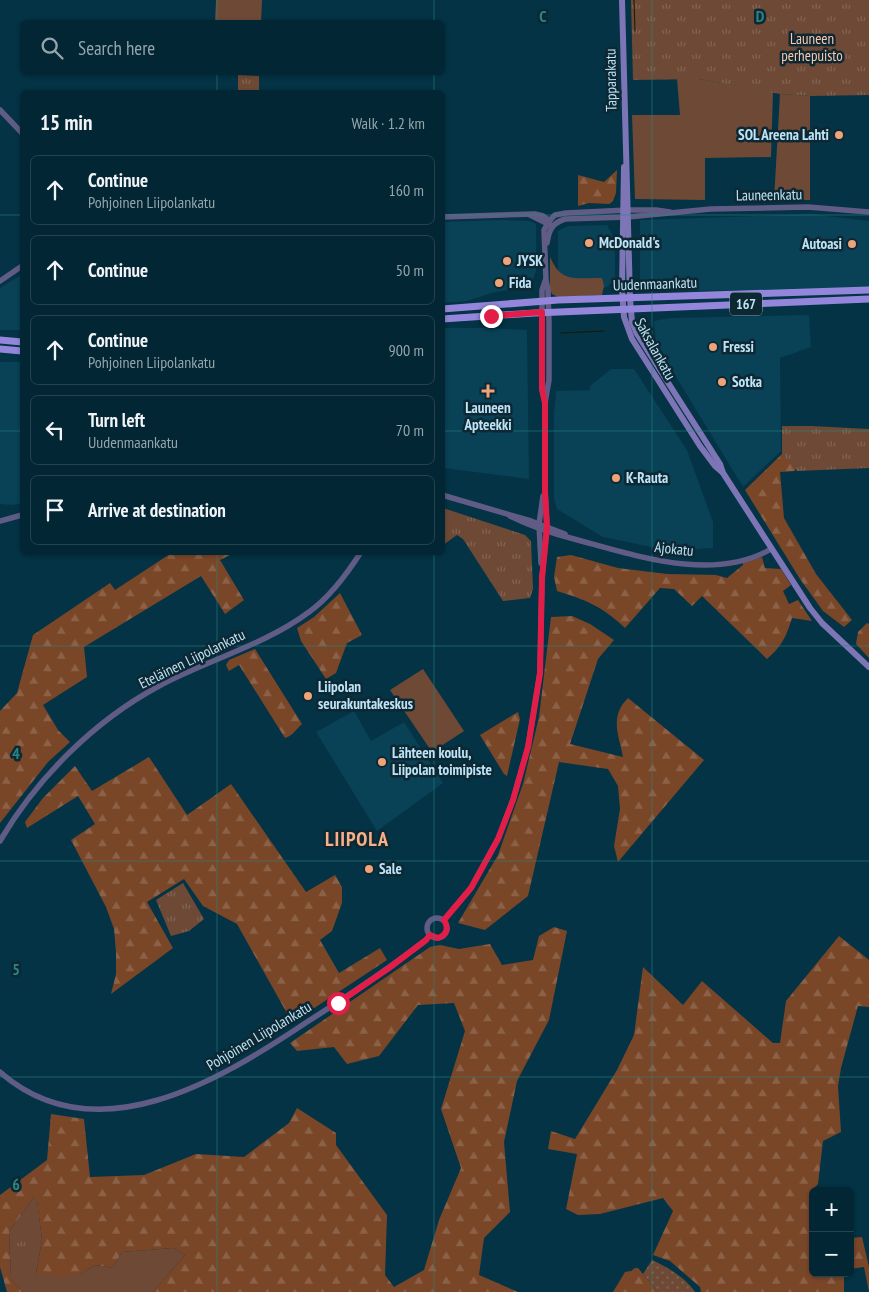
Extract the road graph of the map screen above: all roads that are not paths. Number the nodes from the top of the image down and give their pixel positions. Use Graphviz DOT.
graph roads {
  1 [pos="622,0"];
  2 [pos="0,110"];
  3 [pos="20,131"];
  4 [pos="869,212"];
  5 [pos="625,213"];
  6 [pos="445,217"];
  7 [pos="550,223"];
  8 [pos="20,267"];
  9 [pos="0,281"];
  10 [pos="869,290"];
  11 [pos="626,299"];
  12 [pos="869,299"];
  13 [pos="546,301"];
  14 [pos="445,309"];
  15 [pos="627,309"];
  16 [pos="546,312"];
  17 [pos="445,319"];
  18 [pos="0,340"];
  19 [pos="20,342"];
  20 [pos="0,349"];
  21 [pos="20,351"];
  22 [pos="545,491"];
  23 [pos="445,496"];
  24 [pos="20,515"];
  25 [pos="1,520"];
  26 [pos="539,527"];
  27 [pos="547,530"];
  28 [pos="771,549"];
  29 [pos="359,555"];
  30 [pos="542,578"];
  31 [pos="869,667"];
  32 [pos="0,841"];
  33 [pos="444,920"];
  34 [pos="430,935"];
  35 [pos="0,1072"];
  1 -- 5 [label="main road, Tapparakatu"];
  2 -- 3 [label="street"];
  4 -- 5 [label="street, Launeenkatu"];
  5 -- 7 [label="street, Launeenkatu"];
  5 -- 11 [label="main road, Saksalankatu"];
  6 -- 7 [label="street"];
  7 -- 13 [label="street"];
  8 -- 9 [label="street"];
  10 -- 11 [label="main road, Uudenmaankatu / 167"];
  11 -- 13 [label="main road, Uudenmaankatu / 167"];
  11 -- 15 [label="main road, Saksalankatu"];
  12 -- 15 [label="main road, Uudenmaankatu / 167"];
  13 -- 14 [label="main road, Uudenmaankatu / 167"];
  13 -- 16 [label="street"];
  15 -- 16 [label="main road, Uudenmaankatu / 167"];
  15 -- 28 [label="main road, Saksalankatu"];
  16 -- 17 [label="main road, Uudenmaankatu / 167"];
  16 -- 22 [label="street"];
  18 -- 19 [label="main road"];
  20 -- 21 [label="main road"];
  22 -- 26 [label="street"];
  22 -- 27 [label="street"];
  23 -- 26 [label="street, Ajokatu"];
  24 -- 25 [label="street"];
  26 -- 27 [label="street, Ajokatu"];
  26 -- 30 [label="street"];
  27 -- 28 [label="street, Ajokatu"];
  27 -- 30 [label="street"];
  28 -- 31 [label="main road, Saksalankatu"];
  29 -- 32 [label="street, Eteläinen Liipolankatu"];
  30 -- 33 [label="street"];
  33 -- 34 [label="street"];
  33 -- 34 [label="street"];
  34 -- 35 [label="street, Pohjoinen Liipolankatu"];
}
